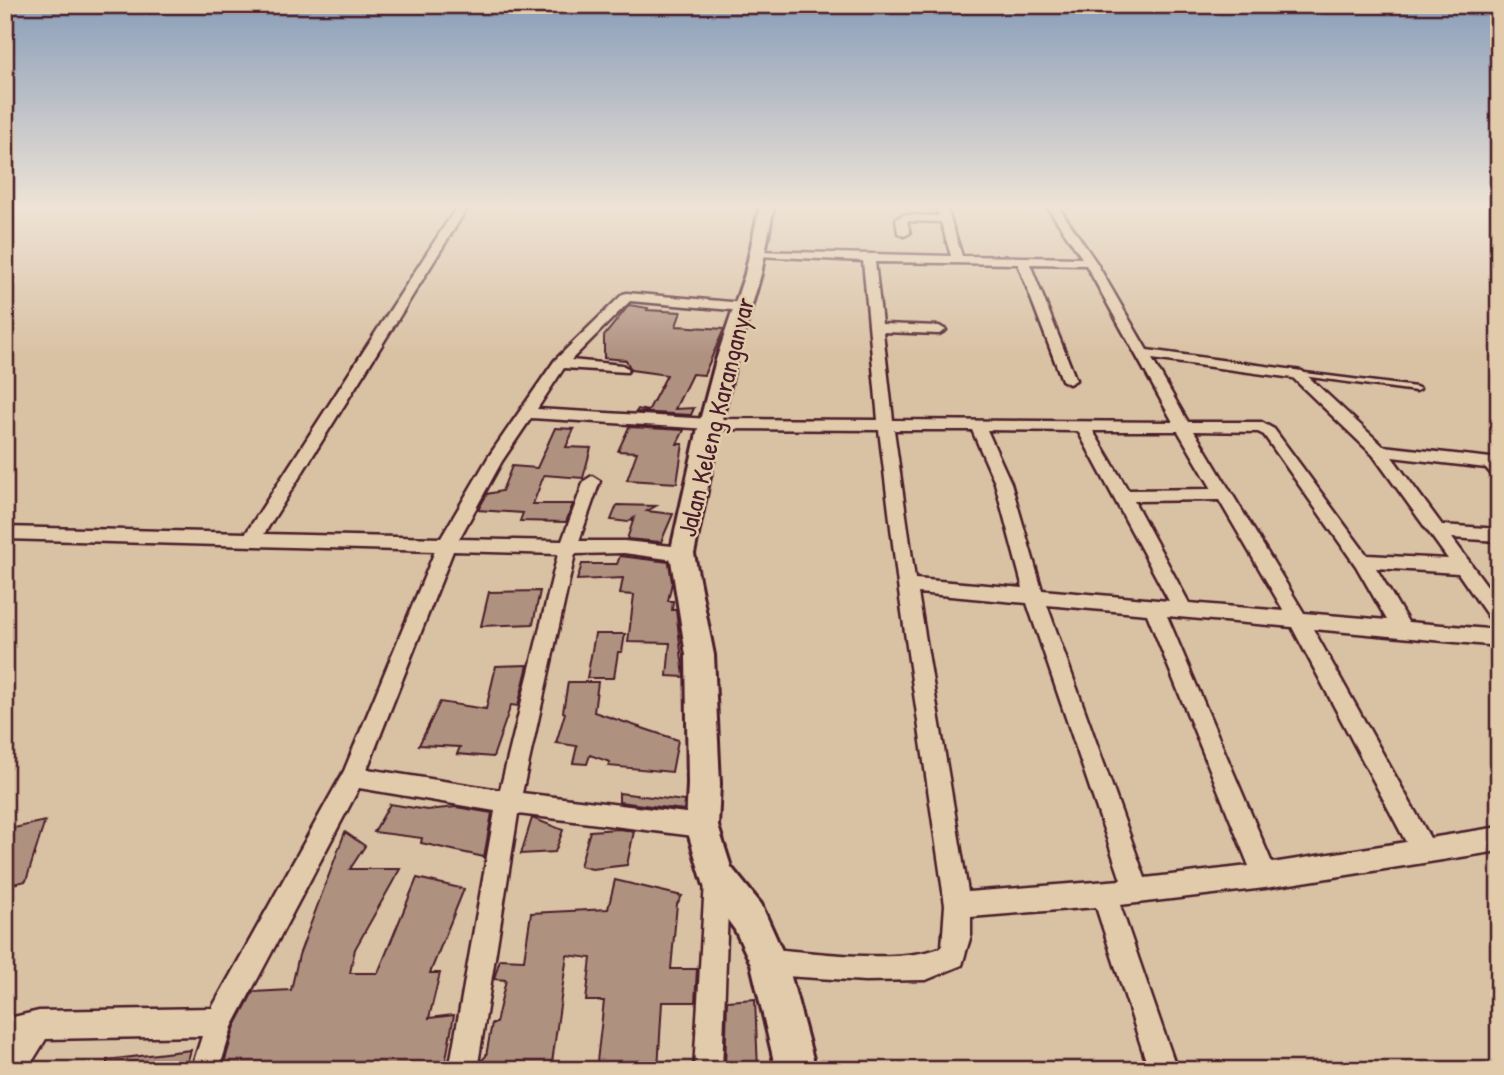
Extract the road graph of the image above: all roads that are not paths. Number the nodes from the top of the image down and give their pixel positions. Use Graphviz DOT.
graph roads {
  1 [pos="432,255"];
  2 [pos="756,255"];
  3 [pos="853,255"];
  4 [pos="956,255"];
  5 [pos="1086,255"];
  6 [pos="869,258"];
  7 [pos="958,261"];
  8 [pos="1023,261"];
  9 [pos="1090,261"];
  10 [pos="743,307"];
  11 [pos="878,328"];
  12 [pos="939,330"];
  13 [pos="1144,354"];
  14 [pos="560,363"];
  15 [pos="622,369"];
  16 [pos="1297,374"];
  17 [pos="1069,380"];
  18 [pos="1416,389"];
  19 [pos="526,413"];
  20 [pos="710,424"];
  21 [pos="886,426"];
  22 [pos="978,426"];
  23 [pos="1083,427"];
  24 [pos="1184,428"];
  25 [pos="1379,451"];
  26 [pos="1496,466"];
  27 [pos="592,481"];
  28 [pos="1225,494"];
  29 [pos="1123,496"];
  30 [pos="1436,531"];
  31 [pos="5,533"];
  32 [pos="1499,535"];
  33 [pos="251,540"];
  34 [pos="447,544"];
  35 [pos="568,548"];
  36 [pos="682,554"];
  37 [pos="1362,561"];
  38 [pos="1462,567"];
  39 [pos="907,585"];
  40 [pos="1035,598"];
  41 [pos="1153,606"];
  42 [pos="1182,608"];
  43 [pos="1499,617"];
  44 [pos="1296,618"];
  45 [pos="1401,628"];
  46 [pos="1499,638"];
  47 [pos="352,777"];
  48 [pos="508,802"];
  49 [pos="702,826"];
  50 [pos="1499,839"];
  51 [pos="1424,851"];
  52 [pos="1265,876"];
  53 [pos="717,877"];
  54 [pos="1136,891"];
  55 [pos="1104,892"];
  56 [pos="958,905"];
  57 [pos="769,962"];
  58 [pos="220,1021"];
  59 [pos="39,1026"];
  60 [pos="5,1033"];
  61 [pos="11,1070"];
  62 [pos="205,1070"];
  63 [pos="463,1070"];
  64 [pos="708,1070"];
  65 [pos="796,1070"];
  66 [pos="1163,1070"];
  1 -- 33 [label="street"];
  2 -- 10 [label="main road, Jalan Keleng Karanganyar"];
  3 -- 6 [label="street"];
  4 -- 7 [label="street"];
  5 -- 9 [label="street"];
  6 -- 7 [label="street"];
  6 -- 11 [label="street"];
  7 -- 8 [label="street"];
  8 -- 9 [label="street"];
  8 -- 17 [label="street"];
  9 -- 13 [label="street"];
  10 -- 14 [label="street"];
  10 -- 20 [label="main road, Jalan Keleng Karanganyar"];
  11 -- 12 [label="street"];
  11 -- 21 [label="street"];
  13 -- 16 [label="street"];
  13 -- 24 [label="street"];
  14 -- 15 [label="street"];
  14 -- 19 [label="street"];
  16 -- 18 [label="lane"];
  16 -- 25 [label="street"];
  19 -- 20 [label="street"];
  19 -- 34 [label="street"];
  20 -- 21 [label="street"];
  20 -- 36 [label="main road, Jalan Keleng Karanganyar"];
  21 -- 22 [label="street"];
  21 -- 39 [label="street"];
  22 -- 23 [label="street"];
  22 -- 40 [label="street"];
  23 -- 24 [label="street"];
  23 -- 29 [label="street"];
  24 -- 28 [label="street"];
  24 -- 37 [label="street"];
  25 -- 26 [label="street"];
  25 -- 30 [label="street"];
  27 -- 35 [label="street"];
  28 -- 29 [label="street"];
  28 -- 44 [label="street"];
  29 -- 42 [label="street"];
  30 -- 32 [label="street"];
  30 -- 38 [label="street"];
  31 -- 33 [label="street"];
  33 -- 34 [label="street"];
  34 -- 35 [label="street"];
  34 -- 47 [label="street"];
  35 -- 36 [label="street"];
  35 -- 48 [label="street"];
  36 -- 49 [label="main road, Jalan Keleng Karanganyar"];
  37 -- 38 [label="street"];
  37 -- 45 [label="street"];
  38 -- 43 [label="street"];
  39 -- 40 [label="street"];
  39 -- 56 [label="street"];
  40 -- 41 [label="street"];
  40 -- 54 [label="street"];
  41 -- 42 [label="street"];
  41 -- 52 [label="street"];
  42 -- 44 [label="street"];
  44 -- 45 [label="street"];
  44 -- 51 [label="street"];
  45 -- 46 [label="street"];
  47 -- 48 [label="street"];
  47 -- 58 [label="street"];
  48 -- 49 [label="street"];
  48 -- 63 [label="street"];
  49 -- 53 [label="main road, Jalan Keleng Karanganyar"];
  50 -- 51 [label="street"];
  51 -- 52 [label="street"];
  52 -- 54 [label="street"];
  53 -- 57 [label="main road, Jalan Keleng Karanganyar"];
  53 -- 64 [label="street"];
  54 -- 55 [label="street"];
  55 -- 56 [label="street"];
  55 -- 66 [label="street"];
  56 -- 57 [label="street"];
  57 -- 65 [label="main road, Jalan Keleng Karanganyar"];
  58 -- 59 [label="street"];
  58 -- 62 [label="street"];
  59 -- 60 [label="street"];
  59 -- 61 [label="street"];
}
